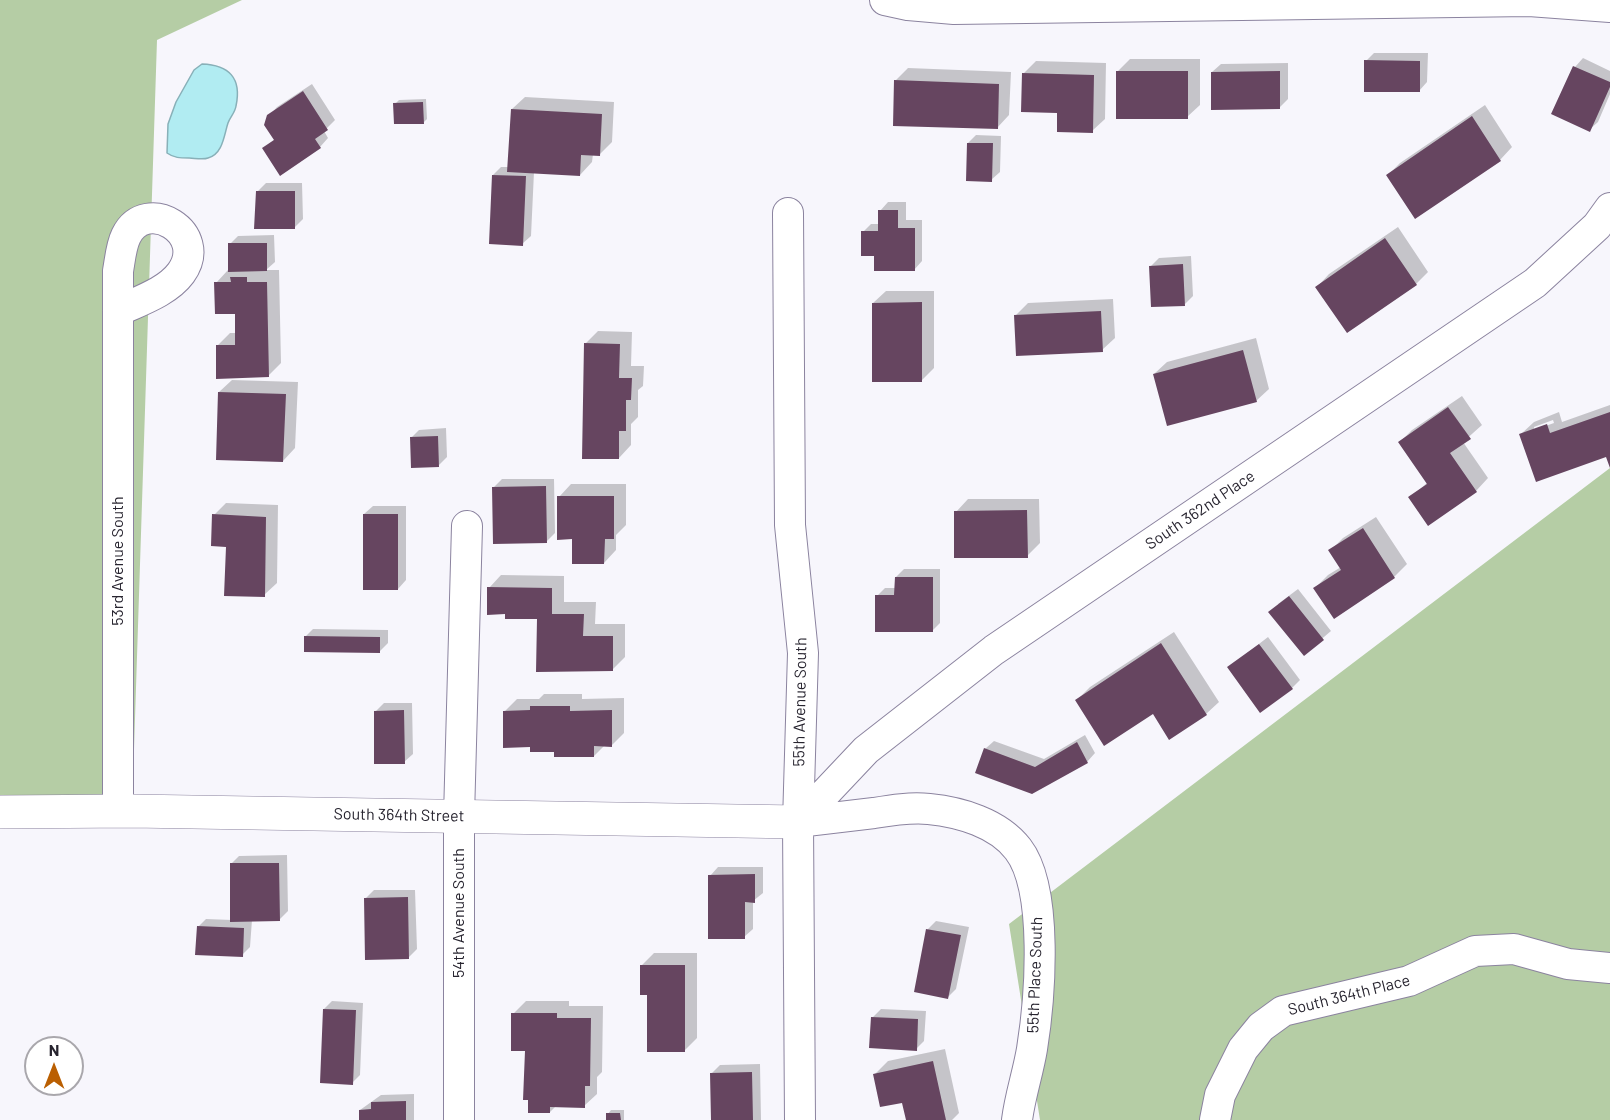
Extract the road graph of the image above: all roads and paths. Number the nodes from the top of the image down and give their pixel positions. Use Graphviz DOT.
graph roads {
  1 [pos="885,0"];
  2 [pos="1315,2"];
  3 [pos="1610,7"];
  4 [pos="1610,208"];
  5 [pos="788,213"];
  6 [pos="118,310"];
  7 [pos="467,526"];
  8 [pos="118,811"];
  9 [pos="0,812"];
  10 [pos="459,816"];
  11 [pos="798,822"];
  12 [pos="1610,968"];
  13 [pos="459,1120"];
  14 [pos="800,1120"];
  15 [pos="1017,1120"];
  16 [pos="1215,1120"];
  1 -- 2 [label="street"];
  2 -- 3 [label="street"];
  4 -- 11 [label="street, South 362nd Place"];
  5 -- 11 [label="street, 55th Avenue South"];
  6 -- 8 [label="street, 53rd Avenue South"];
  7 -- 10 [label="street, 54th Avenue South"];
  8 -- 9 [label="street, South 364th Street"];
  8 -- 10 [label="street, South 364th Street"];
  10 -- 11 [label="street, South 364th Street"];
  10 -- 13 [label="street, 54th Avenue South"];
  11 -- 14 [label="street, 55th Avenue South"];
  11 -- 15 [label="street, 55th Place South"];
  12 -- 16 [label="street, South 364th Place"];
}
